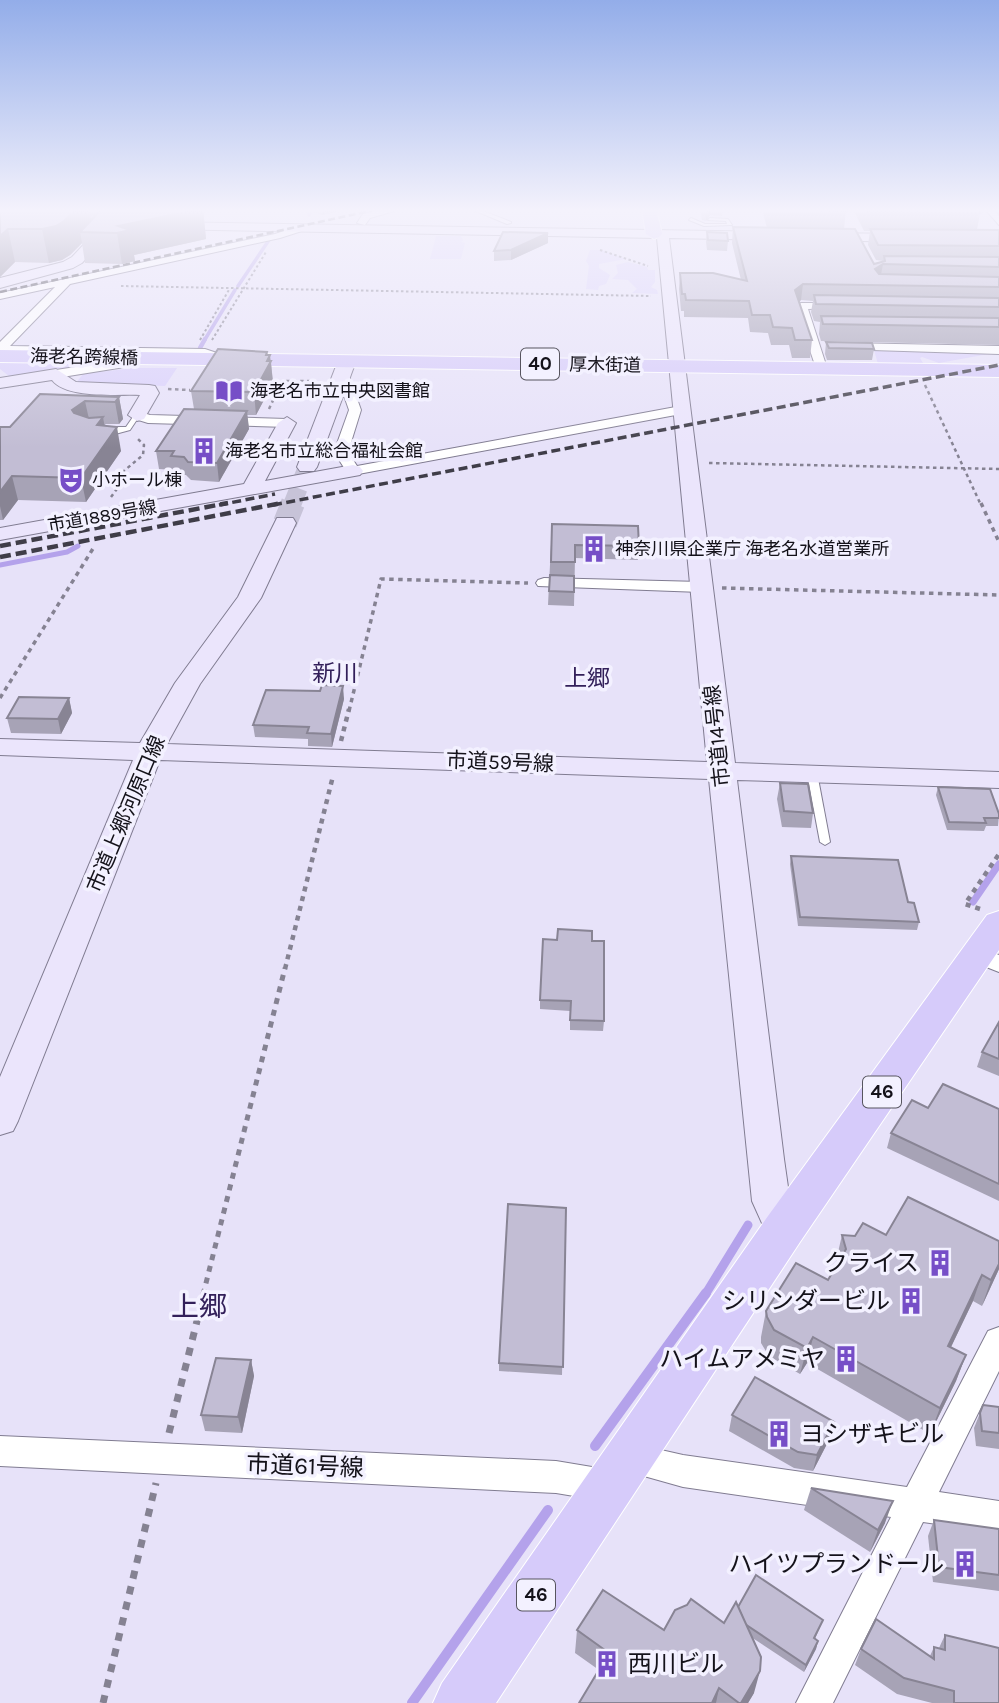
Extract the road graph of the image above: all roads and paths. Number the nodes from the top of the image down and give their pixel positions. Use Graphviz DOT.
graph roads {
  1 [pos="37,288"];
  2 [pos="59,288"];
  3 [pos="232,288"];
  4 [pos="241,288"];
  5 [pos="264,288"];
  6 [pos="668,288"];
  7 [pos="0,296"];
  8 [pos="669,297"];
  9 [pos="852,306"];
  10 [pos="199,341"];
  11 [pos="814,347"];
  12 [pos="0,349"];
  13 [pos="999,350"];
  14 [pos="0,356"];
  15 [pos="214,356"];
  16 [pos="169,358"];
  17 [pos="258,360"];
  18 [pos="676,366"];
  19 [pos="344,367"];
  20 [pos="821,368"];
  21 [pos="999,371"];
  22 [pos="56,374"];
  23 [pos="310,381"];
  24 [pos="1,382"];
  25 [pos="925,385"];
  26 [pos="167,389"];
  27 [pos="190,390"];
  28 [pos="681,410"];
  29 [pos="266,416"];
  30 [pos="287,423"];
  31 [pos="132,426"];
  32 [pos="91,428"];
  33 [pos="96,436"];
  34 [pos="687,462"];
  35 [pos="307,467"];
  36 [pos="963,468"];
  37 [pos="999,469"];
  38 [pos="353,471"];
  39 [pos="254,489"];
  40 [pos="108,502"];
  41 [pos="285,523"];
  42 [pos="0,534"];
  43 [pos="999,542"];
  44 [pos="94,547"];
  45 [pos="544,583"];
  46 [pos="701,587"];
  47 [pos="999,595"];
  48 [pos="0,698"];
  49 [pos="0,747"];
  50 [pos="151,751"];
  51 [pos="337,757"];
  52 [pos="721,769"];
  53 [pos="813,773"];
  54 [pos="999,780"];
  55 [pos="825,842"];
  56 [pos="999,854"];
  57 [pos="990,938"];
  58 [pos="0,1121"];
  59 [pos="784,1229"];
  60 [pos="999,1340"];
  61 [pos="0,1451"];
  62 [pos="162,1460"];
  63 [pos="620,1472"];
  64 [pos="915,1505"];
  65 [pos="999,1517"];
  66 [pos="103,1703"];
  67 [pos="462,1703"];
  68 [pos="814,1703"];
  1 -- 7 [label="street"];
  2 -- 12 [label="street"];
  3 -- 10 [label="path"];
  4 -- 15 [label="path"];
  5 -- 8 [label="path"];
  6 -- 8 [label="street, 市道14号線"];
  8 -- 18 [label="street, 市道14号線"];
  9 -- 11 [label="street"];
  11 -- 13 [label="street"];
  11 -- 20 [label="street"];
  12 -- 15 [label="street"];
  14 -- 16 [label="main road, 海老名跨線橋 / 40"];
  15 -- 16 [label="main road, 厚木街道 / 40"];
  15 -- 17 [label="main road, 厚木街道 / 40"];
  17 -- 19 [label="main road, 厚木街道 / 40"];
  17 -- 22 [label="street"];
  18 -- 19 [label="main road, 厚木街道 / 40"];
  18 -- 20 [label="main road, 厚木街道 / 40"];
  18 -- 28 [label="street, 市道14号線"];
  19 -- 35 [label="street"];
  19 -- 38 [label="street"];
  20 -- 21 [label="main road, 厚木街道 / 40"];
  22 -- 24 [label="street"];
  22 -- 31 [label="street"];
  23 -- 29 [label="path"];
  25 -- 36 [label="path"];
  26 -- 27 [label="path"];
  28 -- 34 [label="street, 市道14号線"];
  28 -- 38 [label="street"];
  30 -- 31 [label="street"];
  30 -- 39 [label="street"];
  31 -- 32 [label="lane"];
  31 -- 33 [label="lane"];
  31 -- 40 [label="path"];
  34 -- 36 [label="path"];
  34 -- 46 [label="street, 市道14号線"];
  36 -- 37 [label="path"];
  36 -- 43 [label="path"];
  38 -- 39 [label="street, 市道1889号線"];
  39 -- 42 [label="street, 市道1889号線"];
  41 -- 50 [label="street, 市道上郷河原口線"];
  44 -- 48 [label="path"];
  45 -- 46 [label="street"];
  45 -- 51 [label="path"];
  46 -- 47 [label="path"];
  46 -- 52 [label="street, 市道14号線"];
  49 -- 50 [label="street, 市道59号線"];
  50 -- 51 [label="street, 市道59号線"];
  50 -- 58 [label="street, 市道上郷河原口線"];
  51 -- 52 [label="street, 市道59号線"];
  51 -- 62 [label="path"];
  52 -- 53 [label="street, 市道59号線"];
  52 -- 59 [label="street, 市道14号線"];
  53 -- 54 [label="street, 市道59号線"];
  53 -- 55 [label="lane"];
  56 -- 57 [label="path"];
  57 -- 59 [label="main road, 46"];
  59 -- 63 [label="main road, 46"];
  60 -- 64 [label="street"];
  61 -- 62 [label="street, 市道61号線"];
  62 -- 63 [label="street, 市道61号線"];
  62 -- 66 [label="path"];
  63 -- 64 [label="street, 市道61号線"];
  63 -- 67 [label="main road, 46"];
  64 -- 65 [label="street, 市道61号線"];
  64 -- 68 [label="street"];
}
